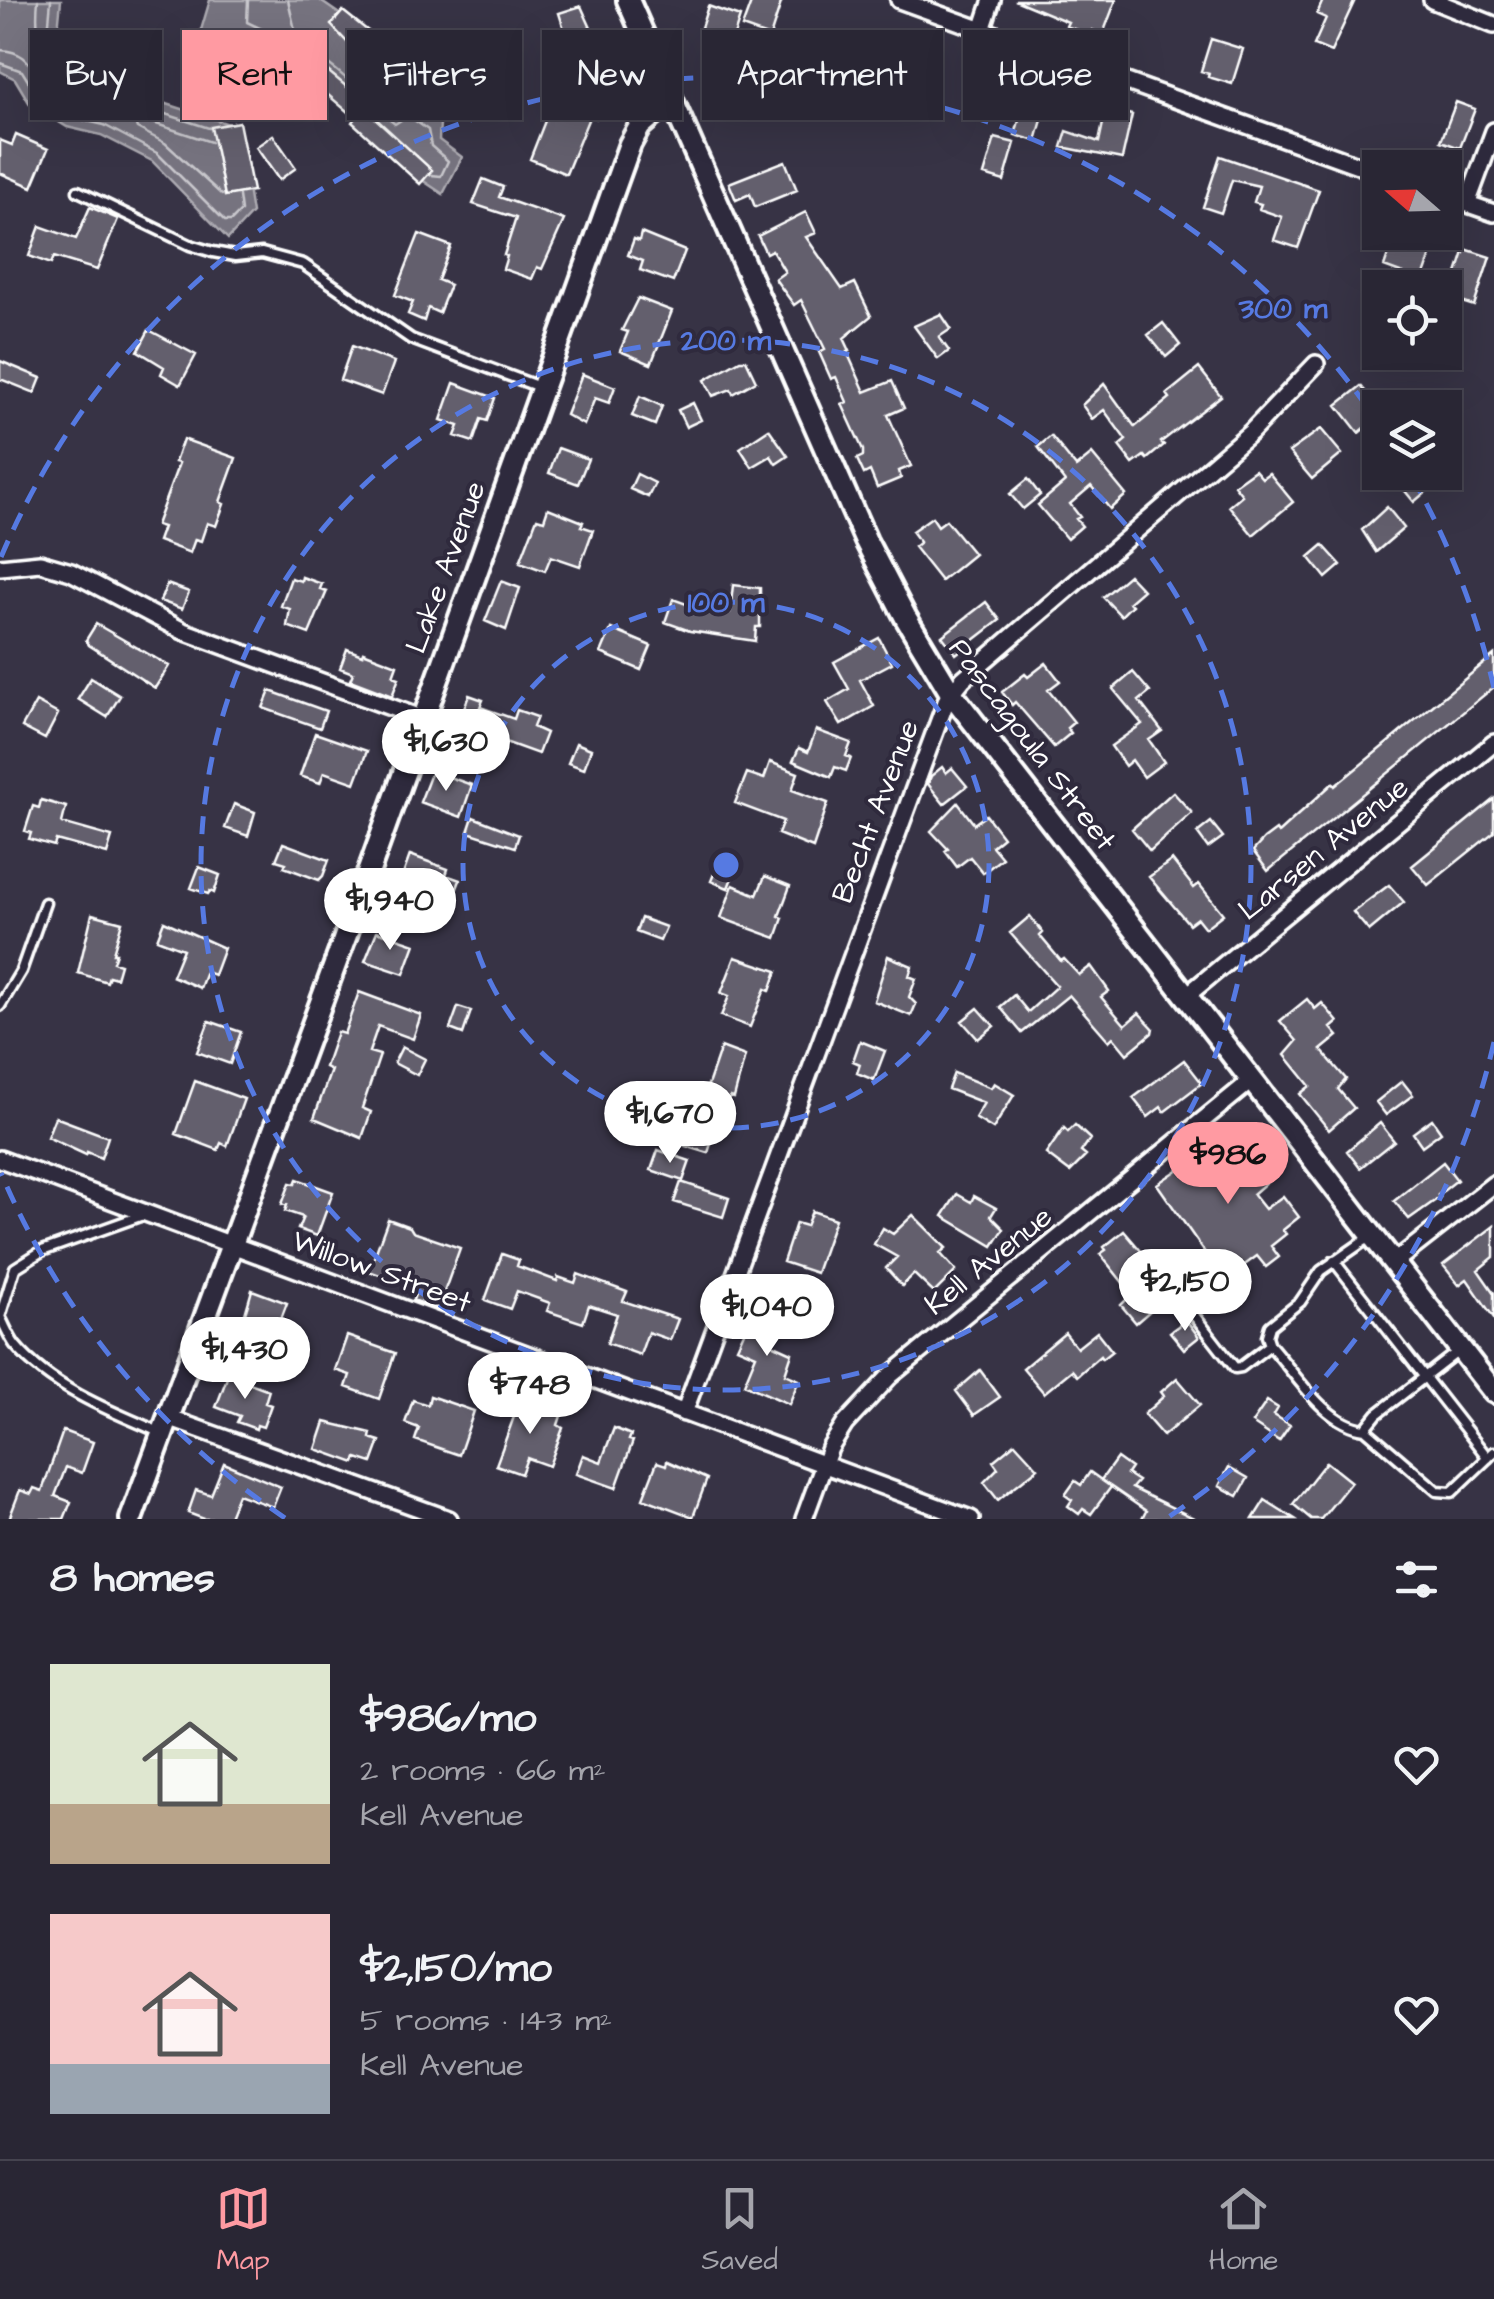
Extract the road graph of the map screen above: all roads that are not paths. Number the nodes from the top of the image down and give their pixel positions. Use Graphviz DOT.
graph roads {
  1 [pos="628,0"];
  2 [pos="899,0"];
  3 [pos="992,0"];
  4 [pos="1432,0"];
  5 [pos="1494,25"];
  6 [pos="641,30"];
  7 [pos="982,30"];
  8 [pos="1128,82"];
  9 [pos="647,120"];
  10 [pos="680,120"];
  11 [pos="1494,131"];
  12 [pos="1362,166"];
  13 [pos="78,191"];
  14 [pos="1462,202"];
  15 [pos="1467,204"];
  16 [pos="1494,214"];
  17 [pos="1316,364"];
  18 [pos="542,388"];
  19 [pos="0,567"];
  20 [pos="951,693"];
  21 [pos="423,719"];
  22 [pos="1494,743"];
  23 [pos="45,903"];
  24 [pos="1186,996"];
  25 [pos="0,1006"];
  26 [pos="1252,1080"];
  27 [pos="0,1160"];
  28 [pos="1494,1184"];
  29 [pos="146,1214"];
  30 [pos="1372,1236"];
  31 [pos="232,1245"];
  32 [pos="1334,1261"];
  33 [pos="1393,1262"];
  34 [pos="1193,1314"];
  35 [pos="1270,1345"];
  36 [pos="1461,1349"];
  37 [pos="1425,1378"];
  38 [pos="1494,1392"];
  39 [pos="684,1413"];
  40 [pos="165,1426"];
  41 [pos="1365,1429"];
  42 [pos="1491,1455"];
  43 [pos="824,1465"];
  44 [pos="131,1519"];
  45 [pos="449,1519"];
  46 [pos="804,1519"];
  47 [pos="970,1519"];
  1 -- 6 [label="street, Pascagoula Street"];
  2 -- 7 [label="street"];
  3 -- 7 [label="street"];
  4 -- 5 [label="street"];
  8 -- 12 [label="street"];
  9 -- 18 [label="street, Lake Avenue"];
  10 -- 20 [label="street, Pascagoula Street"];
  11 -- 15 [label="street"];
  13 -- 18 [label="lane"];
  14 -- 15 [label="street"];
  15 -- 16 [label="street"];
  17 -- 20 [label="street, Becht Avenue"];
  18 -- 21 [label="street, Lake Avenue"];
  19 -- 21 [label="street"];
  20 -- 24 [label="street, Pascagoula Street"];
  20 -- 39 [label="street, Becht Avenue"];
  21 -- 31 [label="street, Lake Avenue"];
  22 -- 24 [label="street, Larsen Avenue"];
  23 -- 25 [label="lane"];
  24 -- 26 [label="street, Pascagoula Street"];
  26 -- 30 [label="street, Pascagoula Street"];
  26 -- 43 [label="street, Kell Avenue"];
  27 -- 29 [label="street, Willow Street"];
  28 -- 33 [label="street"];
  29 -- 31 [label="street, Willow Street"];
  29 -- 40 [label="lane"];
  30 -- 32 [label="lane"];
  30 -- 33 [label="street, Pascagoula Street"];
  31 -- 39 [label="street, Willow Street"];
  31 -- 40 [label="street, Lake Avenue"];
  32 -- 35 [label="lane"];
  32 -- 37 [label="lane"];
  33 -- 36 [label="street, Pascagoula Street"];
  34 -- 35 [label="lane"];
  35 -- 41 [label="lane"];
  36 -- 37 [label="lane"];
  36 -- 38 [label="street, Pascagoula Street"];
  37 -- 41 [label="lane"];
  37 -- 42 [label="lane"];
  39 -- 43 [label="street, Willow Street"];
  40 -- 44 [label="street, Lake Avenue"];
  40 -- 45 [label="street"];
  41 -- 42 [label="lane"];
  43 -- 46 [label="street, Kell Avenue"];
  43 -- 47 [label="street, Willow Street"];
}
